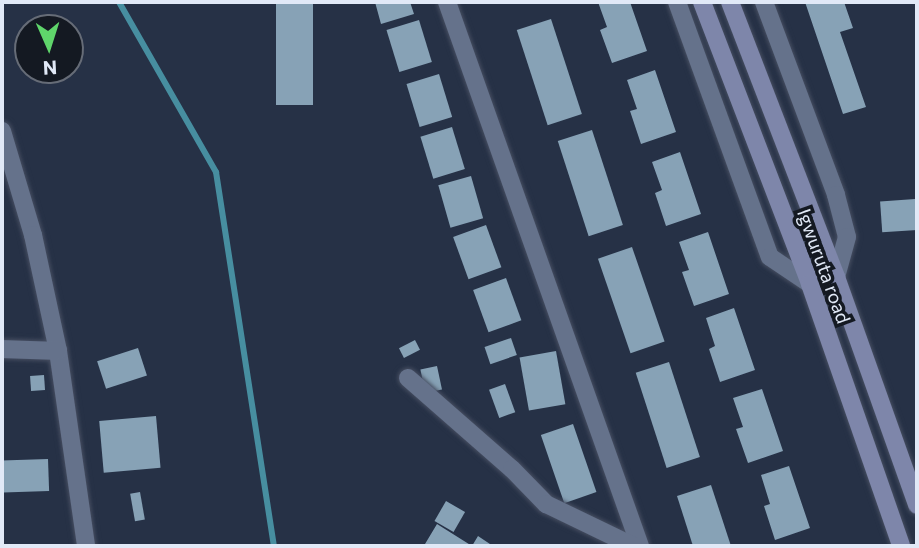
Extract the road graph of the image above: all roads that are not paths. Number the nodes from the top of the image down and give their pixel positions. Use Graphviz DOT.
graph roads {
  1 [pos="447,2"];
  2 [pos="677,2"];
  3 [pos="702,2"];
  4 [pos="730,2"];
  5 [pos="764,2"];
  6 [pos="2,131"];
  7 [pos="836,277"];
  8 [pos="810,284"];
  9 [pos="2,349"];
  10 [pos="58,352"];
  11 [pos="408,378"];
  12 [pos="917,505"];
  13 [pos="86,546"];
  14 [pos="633,546"];
  15 [pos="640,546"];
  16 [pos="901,546"];
  1 -- 15 [label="street"];
  2 -- 8 [label="street"];
  3 -- 8 [label="main road, Igwuruta road"];
  4 -- 7 [label="main road, Igwuruta road"];
  5 -- 7 [label="street"];
  6 -- 10 [label="street"];
  7 -- 12 [label="main road, Igwuruta road"];
  8 -- 16 [label="main road, Igwuruta road"];
  9 -- 10 [label="street"];
  10 -- 13 [label="street"];
  11 -- 14 [label="street"];
}
